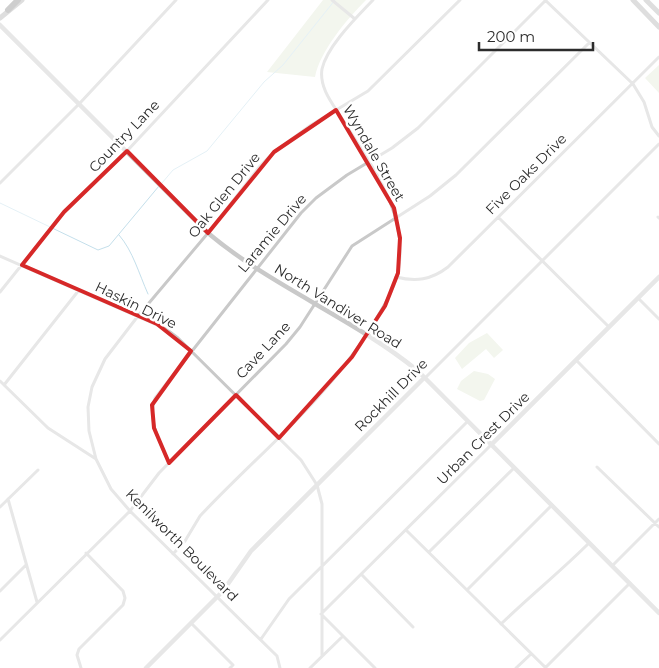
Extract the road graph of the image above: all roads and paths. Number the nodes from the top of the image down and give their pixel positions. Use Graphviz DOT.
graph roads {
  1 [pos="18,0"];
  2 [pos="22,0"];
  3 [pos="176,0"];
  4 [pos="268,0"];
  5 [pos="332,0"];
  6 [pos="374,0"];
  7 [pos="460,0"];
  8 [pos="546,0"];
  9 [pos="633,0"];
  10 [pos="646,0"];
  11 [pos="8,10"];
  12 [pos="659,13"];
  13 [pos="0,18"];
  14 [pos="355,19"];
  15 [pos="0,24"];
  16 [pos="659,27"];
  17 [pos="589,43"];
  18 [pos="659,57"];
  19 [pos="632,84"];
  20 [pos="80,102"];
  21 [pos="336,110"];
  22 [pos="659,136"];
  23 [pos="659,144"];
  24 [pos="127,150"];
  25 [pos="369,162"];
  26 [pos="0,182"];
  27 [pos="396,216"];
  28 [pos="498,217"];
  29 [pos="208,233"];
  30 [pos="0,256"];
  31 [pos="543,260"];
  32 [pos="22,265"];
  33 [pos="256,269"];
  34 [pos="396,277"];
  35 [pos="659,277"];
  36 [pos="79,290"];
  37 [pos="0,292"];
  38 [pos="638,298"];
  39 [pos="314,304"];
  40 [pos="138,316"];
  41 [pos="659,319"];
  42 [pos="609,327"];
  43 [pos="366,336"];
  44 [pos="191,351"];
  45 [pos="576,360"];
  46 [pos="424,378"];
  47 [pos="0,381"];
  48 [pos="4,385"];
  49 [pos="236,395"];
  50 [pos="468,421"];
  51 [pos="279,438"];
  52 [pos="659,444"];
  53 [pos="491,445"];
  54 [pos="96,459"];
  55 [pos="169,463"];
  56 [pos="598,467"];
  57 [pos="514,468"];
  58 [pos="38,470"];
  59 [pos="317,485"];
  60 [pos="8,499"];
  61 [pos="552,504"];
  62 [pos="0,507"];
  63 [pos="130,511"];
  64 [pos="659,519"];
  65 [pos="655,523"];
  66 [pos="659,527"];
  67 [pos="406,530"];
  68 [pos="589,543"];
  69 [pos="429,552"];
  70 [pos="86,553"];
  71 [pos="173,554"];
  72 [pos="26,564"];
  73 [pos="322,565"];
  74 [pos="613,565"];
  75 [pos="362,575"];
  76 [pos="630,583"];
  77 [pos="467,590"];
  78 [pos="0,591"];
  79 [pos="218,597"];
  80 [pos="37,603"];
  81 [pos="659,613"];
  82 [pos="321,614"];
  83 [pos="191,623"];
  84 [pos="501,624"];
  85 [pos="413,627"];
  86 [pos="343,636"];
  87 [pos="0,640"];
  88 [pos="261,640"];
  89 [pos="531,654"];
  90 [pos="322,656"];
  91 [pos="232,667"];
  92 [pos="81,668"];
  93 [pos="146,668"];
  94 [pos="280,668"];
  95 [pos="310,668"];
  96 [pos="375,668"];
  97 [pos="516,668"];
  98 [pos="545,668"];
  1 -- 11 [label="highway"];
  2 -- 11 [label="main road"];
  3 -- 20 [label="street"];
  4 -- 24 [label="street, Country Lane"];
  5 -- 14 [label="street"];
  6 -- 14 [label="street, Wyndale Street"];
  7 -- 21 [label="street, Oak Glen Drive"];
  8 -- 17 [label="street"];
  8 -- 25 [label="street, Laramie Drive"];
  9 -- 16 [label="main road"];
  10 -- 12 [label="main road"];
  11 -- 13 [label="main road"];
  14 -- 21 [label="street, Wyndale Street"];
  15 -- 20 [label="street, North Vandiver Road"];
  17 -- 19 [label="street"];
  17 -- 27 [label="street, Cave Lane"];
  18 -- 19 [label="street, Five Oaks Drive"];
  19 -- 22 [label="street"];
  19 -- 28 [label="street, Five Oaks Drive"];
  20 -- 24 [label="street, North Vandiver Road"];
  20 -- 26 [label="street"];
  21 -- 25 [label="street, Wyndale Street"];
  21 -- 29 [label="street, Oak Glen Drive"];
  23 -- 31 [label="street, Rockhill Drive"];
  24 -- 29 [label="street, North Vandiver Road"];
  24 -- 32 [label="street, Country Lane"];
  25 -- 27 [label="street, Wyndale Street"];
  25 -- 33 [label="street, Laramie Drive"];
  27 -- 34 [label="street, Wyndale Street"];
  27 -- 39 [label="street, Cave Lane"];
  28 -- 31 [label="street"];
  28 -- 34 [label="street, Five Oaks Drive"];
  29 -- 33 [label="street, North Vandiver Road"];
  29 -- 40 [label="street, Oak Glen Drive"];
  30 -- 32 [label="street, Haskin Drive"];
  31 -- 42 [label="street"];
  31 -- 46 [label="street, Rockhill Drive"];
  32 -- 36 [label="street, Haskin Drive"];
  32 -- 37 [label="street, Country Lane"];
  33 -- 39 [label="street, North Vandiver Road"];
  33 -- 44 [label="street, Laramie Drive"];
  34 -- 43 [label="street, Wyndale Street"];
  35 -- 38 [label="street, Urban Crest Drive"];
  36 -- 40 [label="street, Haskin Drive"];
  36 -- 48 [label="street"];
  38 -- 41 [label="street"];
  38 -- 42 [label="street, Urban Crest Drive"];
  39 -- 43 [label="street, North Vandiver Road"];
  39 -- 49 [label="street, Cave Lane"];
  40 -- 44 [label="street, Haskin Drive"];
  40 -- 54 [label="street, Oak Glen Drive"];
  42 -- 45 [label="street, Urban Crest Drive"];
  43 -- 46 [label="street, North Vandiver Road"];
  43 -- 51 [label="street, Wyndale Street"];
  44 -- 49 [label="street, Haskin Drive"];
  44 -- 55 [label="street, Laramie Drive"];
  45 -- 52 [label="street"];
  45 -- 53 [label="street, Urban Crest Drive"];
  46 -- 50 [label="street, North Vandiver Road"];
  46 -- 59 [label="street, Rockhill Drive"];
  47 -- 48 [label="street, Kenilworth Boulevard"];
  48 -- 54 [label="street, Kenilworth Boulevard"];
  49 -- 51 [label="street, Haskin Drive"];
  49 -- 55 [label="street, Cave Lane"];
  50 -- 53 [label="street, North Vandiver Road"];
  50 -- 73 [label="street"];
  51 -- 59 [label="street, Haskin Drive"];
  51 -- 71 [label="street, Wyndale Street"];
  53 -- 57 [label="street, North Vandiver Road"];
  53 -- 67 [label="street, Urban Crest Drive"];
  54 -- 63 [label="street, Kenilworth Boulevard"];
  55 -- 63 [label="street, Cave Lane"];
  56 -- 65 [label="street"];
  57 -- 61 [label="street, North Vandiver Road"];
  57 -- 69 [label="street"];
  58 -- 60 [label="street"];
  59 -- 73 [label="street, Haskin Drive"];
  59 -- 79 [label="street, Rockhill Drive"];
  60 -- 62 [label="street"];
  60 -- 72 [label="street"];
  61 -- 68 [label="street, North Vandiver Road"];
  61 -- 77 [label="street"];
  63 -- 70 [label="street, Cave Lane"];
  63 -- 71 [label="street, Kenilworth Boulevard"];
  64 -- 65 [label="street"];
  65 -- 66 [label="street"];
  65 -- 74 [label="street"];
  67 -- 69 [label="street"];
  67 -- 75 [label="street, Urban Crest Drive"];
  68 -- 74 [label="street, North Vandiver Road"];
  68 -- 84 [label="street"];
  69 -- 77 [label="street"];
  70 -- 80 [label="street, Cave Lane"];
  70 -- 92 [label="street"];
  71 -- 79 [label="street, Kenilworth Boulevard"];
  72 -- 78 [label="street"];
  72 -- 80 [label="street"];
  73 -- 82 [label="street, Haskin Drive"];
  73 -- 88 [label="street"];
  74 -- 76 [label="street, North Vandiver Road"];
  75 -- 82 [label="street, Urban Crest Drive"];
  75 -- 85 [label="street"];
  76 -- 81 [label="street, North Vandiver Road"];
  76 -- 98 [label="street"];
  77 -- 84 [label="street"];
  79 -- 83 [label="street, Rockhill Drive"];
  79 -- 88 [label="street, Kenilworth Boulevard"];
  80 -- 87 [label="street, Cave Lane"];
  82 -- 86 [label="street"];
  82 -- 90 [label="street, Haskin Drive"];
  83 -- 91 [label="street"];
  83 -- 93 [label="street, Rockhill Drive"];
  84 -- 89 [label="street"];
  86 -- 90 [label="street"];
  86 -- 96 [label="street"];
  88 -- 94 [label="street, Kenilworth Boulevard"];
  89 -- 97 [label="street"];
  89 -- 98 [label="street"];
  90 -- 95 [label="street"];
}
